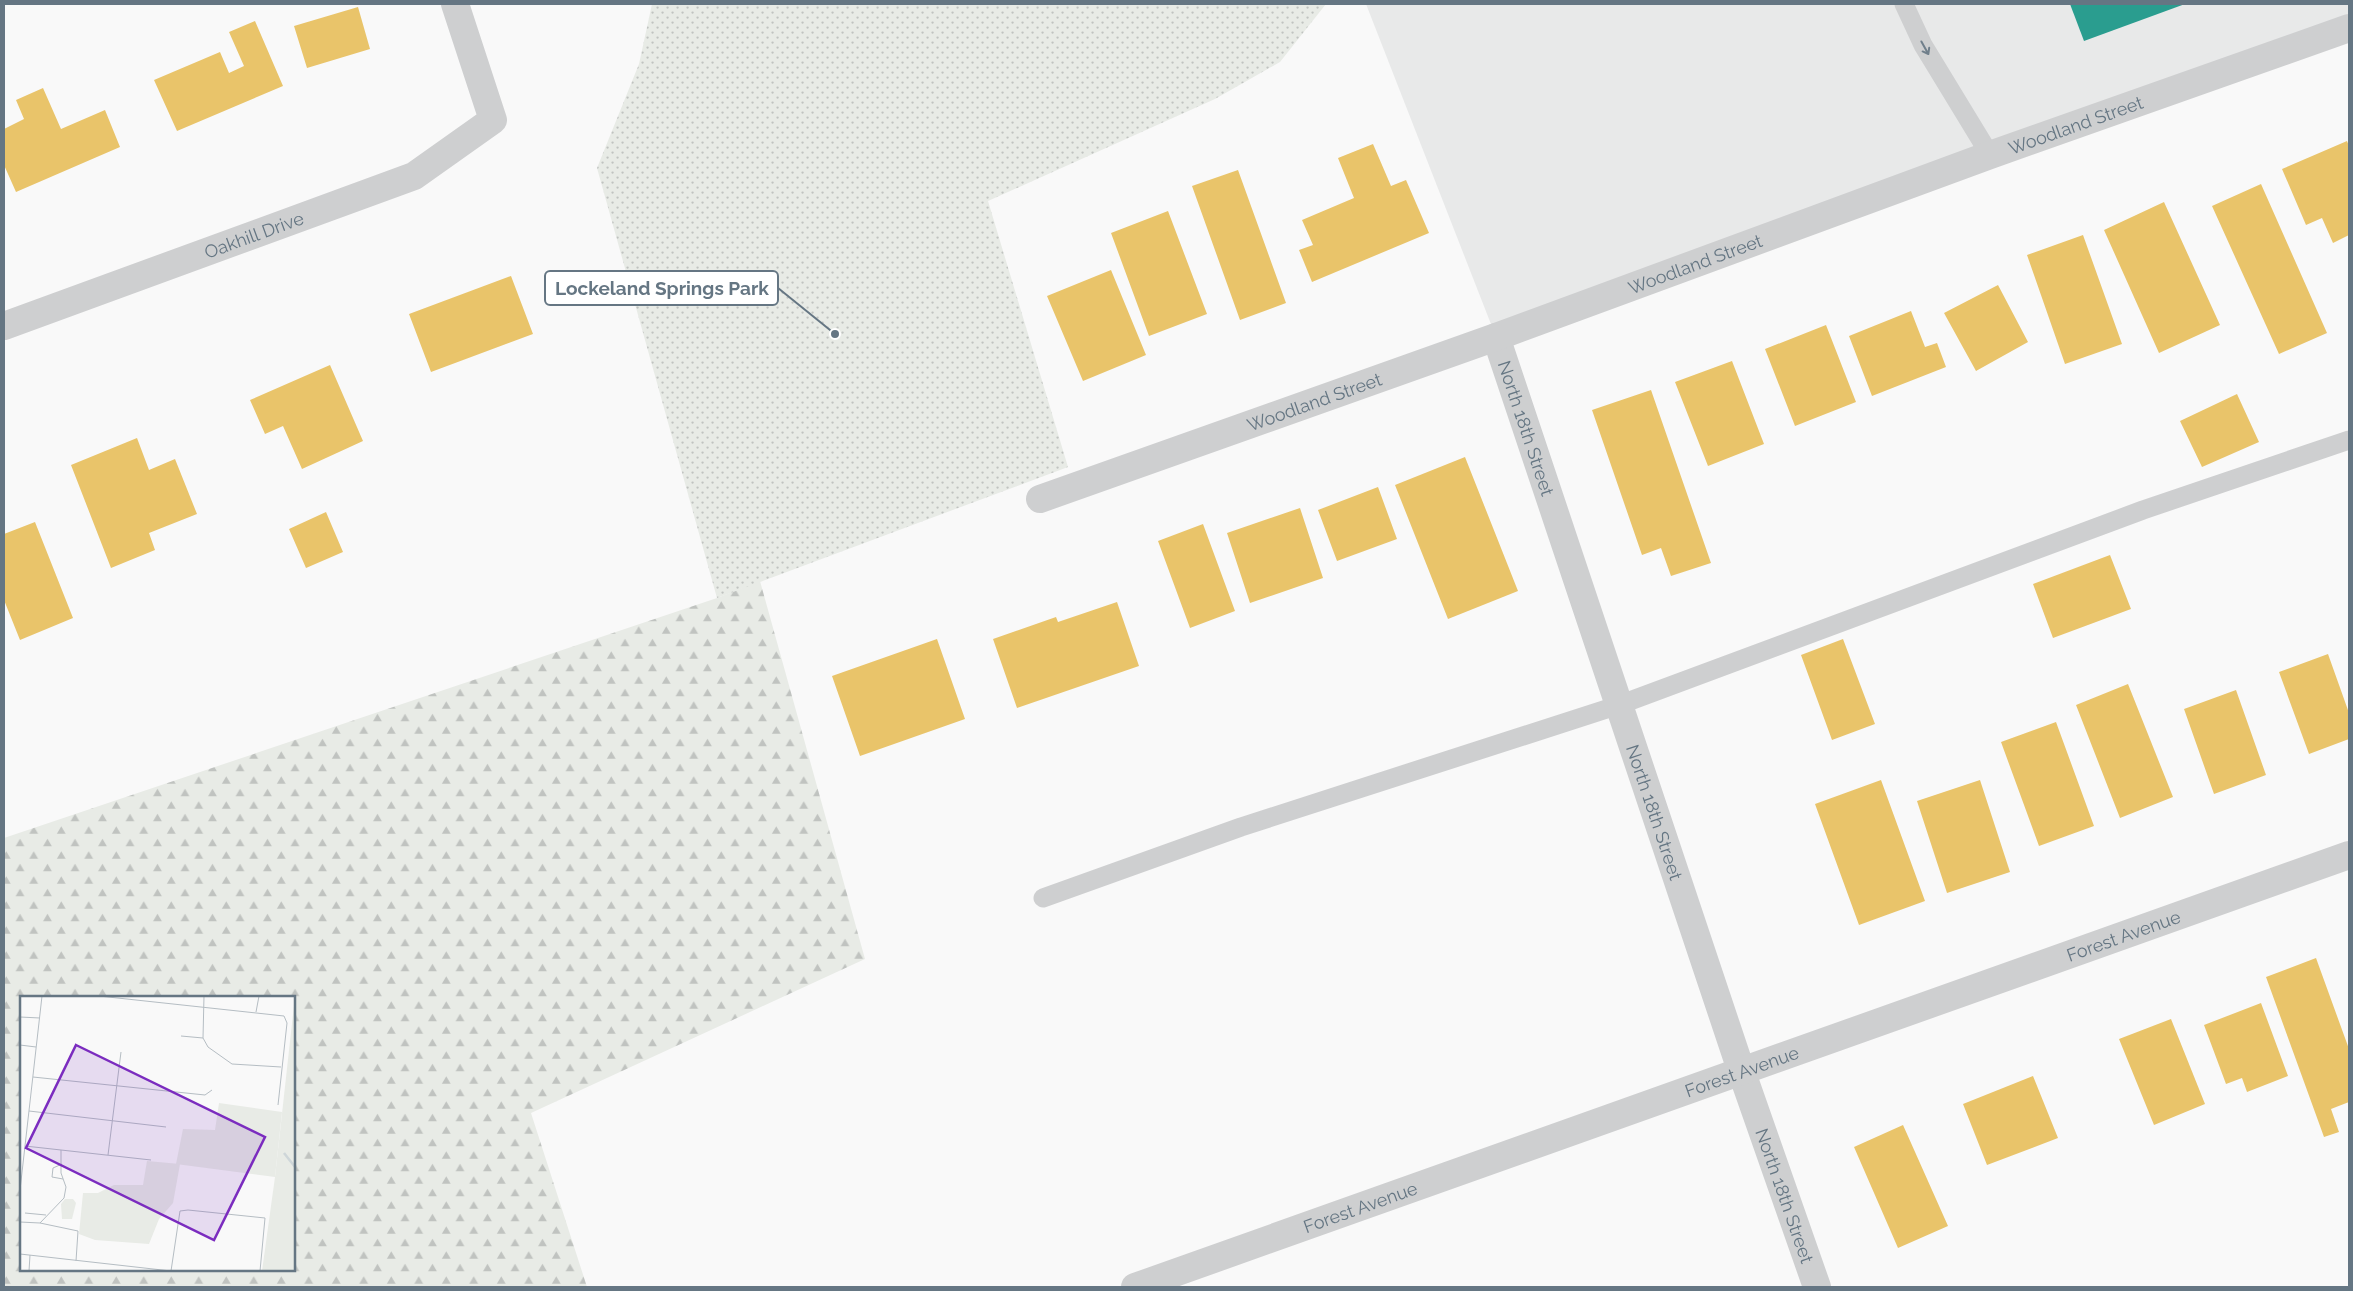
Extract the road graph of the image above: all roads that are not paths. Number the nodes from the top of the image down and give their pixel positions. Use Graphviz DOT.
graph roads {
  1 [pos="454,4"];
  2 [pos="1911,8"];
  3 [pos="2349,28"];
  4 [pos="1990,155"];
  5 [pos="4,326"];
  6 [pos="1496,337"];
  7 [pos="2349,440"];
  8 [pos="1040,499"];
  9 [pos="1619,705"];
  10 [pos="2349,855"];
  11 [pos="1043,898"];
  12 [pos="1740,1070"];
  13 [pos="1135,1287"];
  14 [pos="1816,1287"];
  1 -- 5 [label="street, Oakhill Drive"];
  2 -- 4 [label="lane, one-way"];
  3 -- 4 [label="street, Woodland Street"];
  4 -- 6 [label="street, Woodland Street"];
  6 -- 8 [label="street, Woodland Street"];
  6 -- 9 [label="street, North 18th Street"];
  7 -- 9 [label="lane"];
  9 -- 11 [label="lane"];
  9 -- 12 [label="street, North 18th Street"];
  10 -- 12 [label="street, Forest Avenue"];
  12 -- 13 [label="street, Forest Avenue"];
  12 -- 14 [label="street, North 18th Street"];
}
